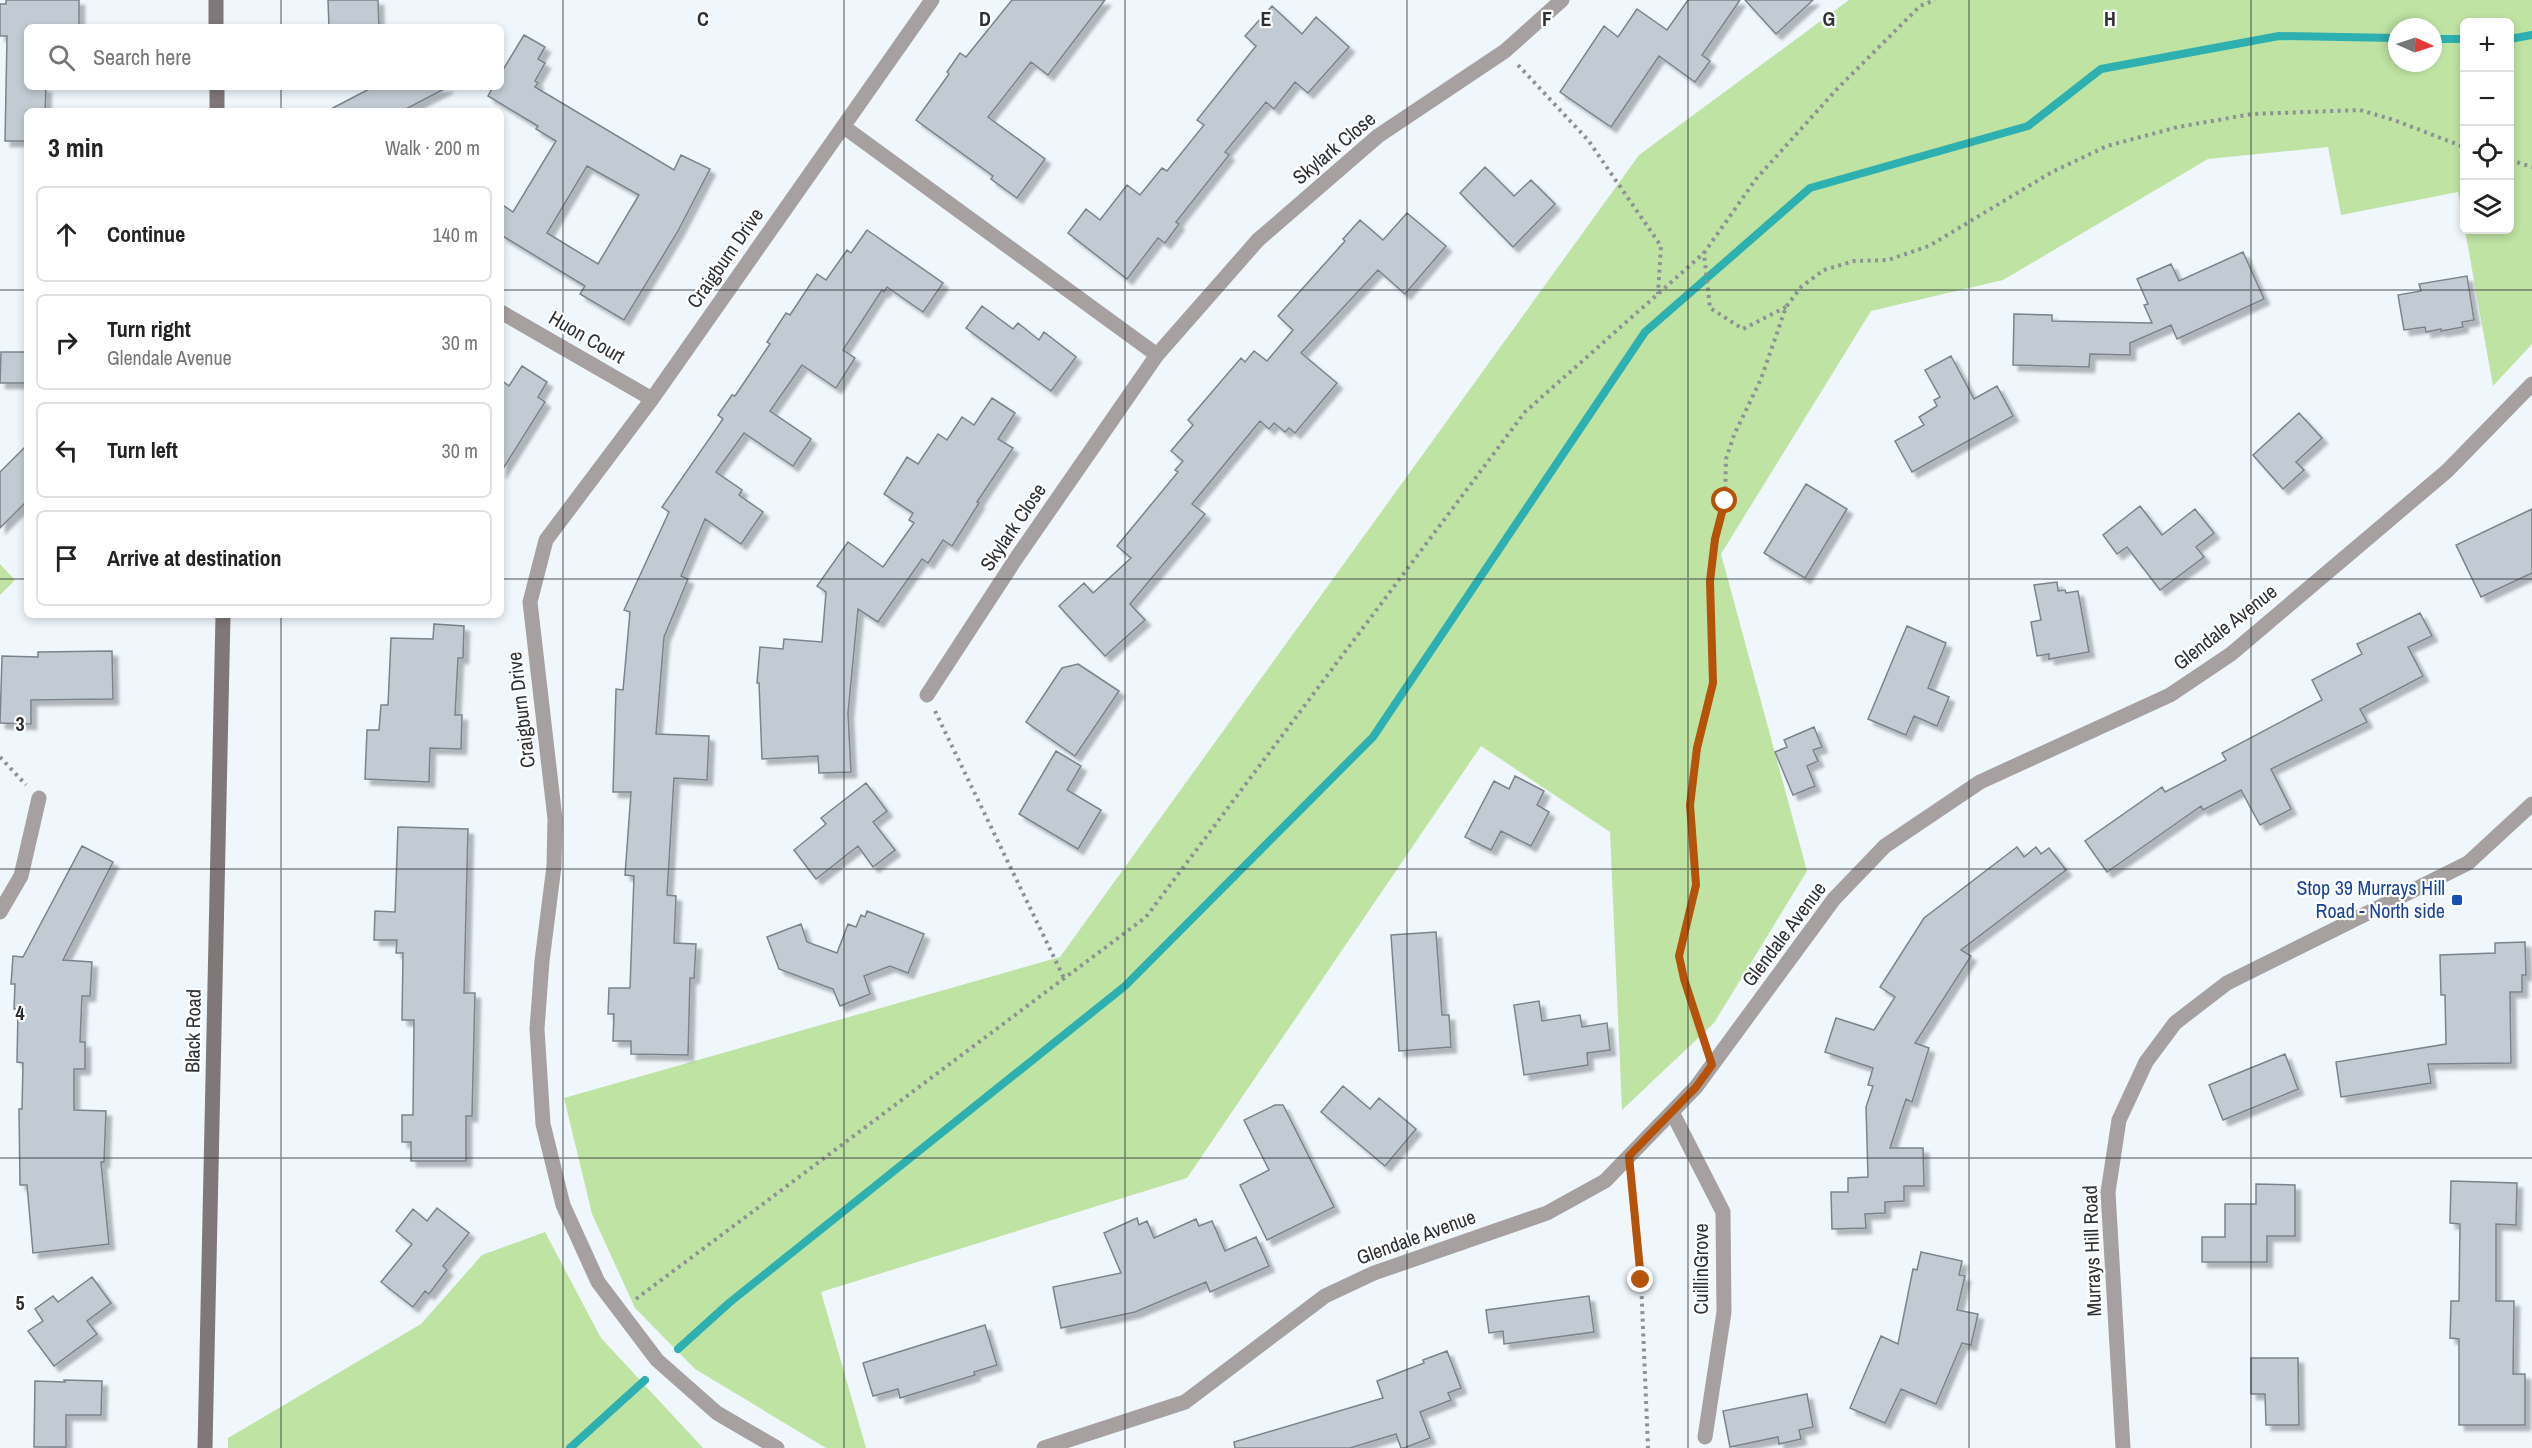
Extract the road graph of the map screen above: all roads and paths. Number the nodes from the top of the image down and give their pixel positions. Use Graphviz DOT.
graph roads {
  1 [pos="216,0"];
  2 [pos="932,0"];
  3 [pos="1562,0"];
  4 [pos="1935,0"];
  5 [pos="216,24"];
  6 [pos="1505,51"];
  7 [pos="217,90"];
  8 [pos="217,108"];
  9 [pos="844,127"];
  10 [pos="2460,145"];
  11 [pos="2514,161"];
  12 [pos="2532,166"];
  13 [pos="1704,253"];
  14 [pos="1658,294"];
  15 [pos="1786,307"];
  16 [pos="504,314"];
  17 [pos="1157,355"];
  18 [pos="2532,384"];
  19 [pos="652,399"];
  20 [pos="224,618"];
  21 [pos="927,694"];
  22 [pos="0,757"];
  23 [pos="39,798"];
  24 [pos="2532,804"];
  25 [pos="0,912"];
  26 [pos="1064,978"];
  27 [pos="1712,1065"];
  28 [pos="1672,1112"];
  29 [pos="1629,1156"];
  30 [pos="620,1311"];
  31 [pos="1705,1437"];
  32 [pos="205,1448"];
  33 [pos="777,1448"];
  34 [pos="1044,1448"];
  35 [pos="1648,1448"];
  36 [pos="2123,1448"];
  1 -- 5 [label="main road"];
  2 -- 9 [label="street, Craigburn Drive"];
  3 -- 6 [label="street, Skylark Close"];
  4 -- 13 [label="path"];
  6 -- 14 [label="path"];
  6 -- 17 [label="street, Skylark Close"];
  7 -- 8 [label="main road"];
  9 -- 17 [label="street"];
  9 -- 19 [label="street, Craigburn Drive"];
  10 -- 15 [label="path"];
  11 -- 12 [label="path"];
  13 -- 14 [label="path"];
  13 -- 15 [label="path"];
  14 -- 26 [label="path"];
  15 -- 27 [label="path"];
  16 -- 19 [label="street, Huon Court"];
  17 -- 21 [label="street, Skylark Close"];
  18 -- 27 [label="street, Glendale Avenue"];
  19 -- 30 [label="street, Craigburn Drive"];
  20 -- 32 [label="main road, Black Road"];
  21 -- 26 [label="path"];
  22 -- 23 [label="path"];
  23 -- 25 [label="street"];
  24 -- 36 [label="street, Murrays Hill Road"];
  26 -- 30 [label="path"];
  27 -- 28 [label="street, Glendale Avenue"];
  28 -- 29 [label="street, Glendale Avenue"];
  28 -- 31 [label="street, CuillinGrove"];
  29 -- 34 [label="street, Glendale Avenue"];
  29 -- 35 [label="path"];
  30 -- 33 [label="street, Craigburn Drive"];
}
